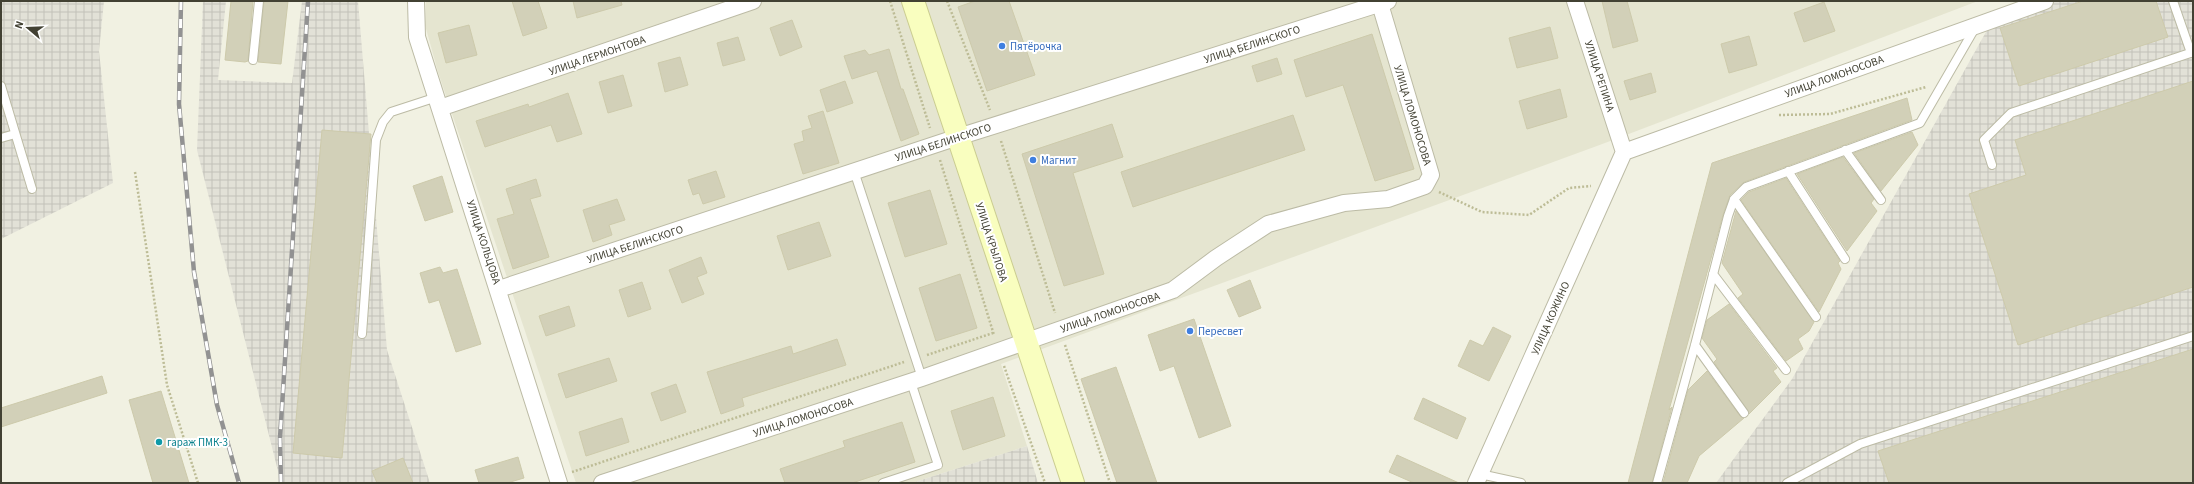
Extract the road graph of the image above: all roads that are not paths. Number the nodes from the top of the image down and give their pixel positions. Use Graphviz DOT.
graph roads {
  1 [pos="259,1"];
  2 [pos="416,1"];
  3 [pos="753,1"];
  4 [pos="913,1"];
  5 [pos="1575,1"];
  6 [pos="2045,1"];
  7 [pos="2173,1"];
  8 [pos="1384,2"];
  9 [pos="1976,26"];
  10 [pos="2192,53"];
  11 [pos="253,60"];
  12 [pos="1,86"];
  13 [pos="438,102"];
  14 [pos="15,134"];
  15 [pos="958,137"];
  16 [pos="1,138"];
  17 [pos="1845,150"];
  18 [pos="1624,152"];
  19 [pos="1992,165"];
  20 [pos="854,171"];
  21 [pos="1788,171"];
  22 [pos="32,189"];
  23 [pos="1734,199"];
  24 [pos="1881,200"];
  25 [pos="1845,259"];
  26 [pos="1713,274"];
  27 [pos="499,289"];
  28 [pos="1816,317"];
  29 [pos="362,334"];
  30 [pos="2193,336"];
  31 [pos="1025,342"];
  32 [pos="1695,345"];
  33 [pos="1786,370"];
  34 [pos="916,380"];
  35 [pos="1744,413"];
  36 [pos="1478,479"];
  37 [pos="558,480"];
  38 [pos="602,483"];
  39 [pos="883,483"];
  40 [pos="1073,483"];
  41 [pos="1521,483"];
  42 [pos="1657,483"];
  43 [pos="1787,483"];
  1 -- 11 [label="lane"];
  2 -- 13 [label="street, УЛИЦА КОЛЬЦОВА"];
  3 -- 13 [label="street, УЛИЦА ЛЕРМОНТОВА"];
  4 -- 15 [label="main road, УЛИЦА КРЫЛОВА"];
  5 -- 18 [label="street, УЛИЦА РЕПИНА"];
  6 -- 9 [label="street, УЛИЦА ЛОМОНОСОВА"];
  7 -- 10 [label="lane"];
  8 -- 15 [label="street, УЛИЦА БЕЛИНСКОГО"];
  8 -- 31 [label="street, УЛИЦА ЛОМОНОСОВА"];
  9 -- 17 [label="lane"];
  9 -- 18 [label="street, УЛИЦА ЛОМОНОСОВА"];
  10 -- 19 [label="lane"];
  12 -- 14 [label="lane"];
  13 -- 27 [label="street, УЛИЦА КОЛЬЦОВА"];
  13 -- 29 [label="lane"];
  14 -- 16 [label="lane"];
  14 -- 22 [label="lane"];
  15 -- 20 [label="street, УЛИЦА БЕЛИНСКОГО"];
  15 -- 31 [label="main road, УЛИЦА КРЫЛОВА"];
  17 -- 21 [label="lane"];
  17 -- 24 [label="lane"];
  18 -- 36 [label="street, УЛИЦА КОЖИНО"];
  20 -- 27 [label="street, УЛИЦА БЕЛИНСКОГО"];
  20 -- 34 [label="lane"];
  21 -- 23 [label="lane"];
  21 -- 25 [label="lane"];
  23 -- 26 [label="lane"];
  23 -- 28 [label="lane"];
  26 -- 32 [label="lane"];
  26 -- 33 [label="lane"];
  27 -- 37 [label="street, УЛИЦА КОЛЬЦОВА"];
  30 -- 43 [label="lane"];
  31 -- 34 [label="street, УЛИЦА ЛОМОНОСОВА"];
  31 -- 40 [label="main road, УЛИЦА КРЫЛОВА"];
  32 -- 35 [label="lane"];
  32 -- 42 [label="lane"];
  34 -- 38 [label="street, УЛИЦА ЛОМОНОСОВА"];
  34 -- 39 [label="lane"];
  36 -- 41 [label="lane"];
}
